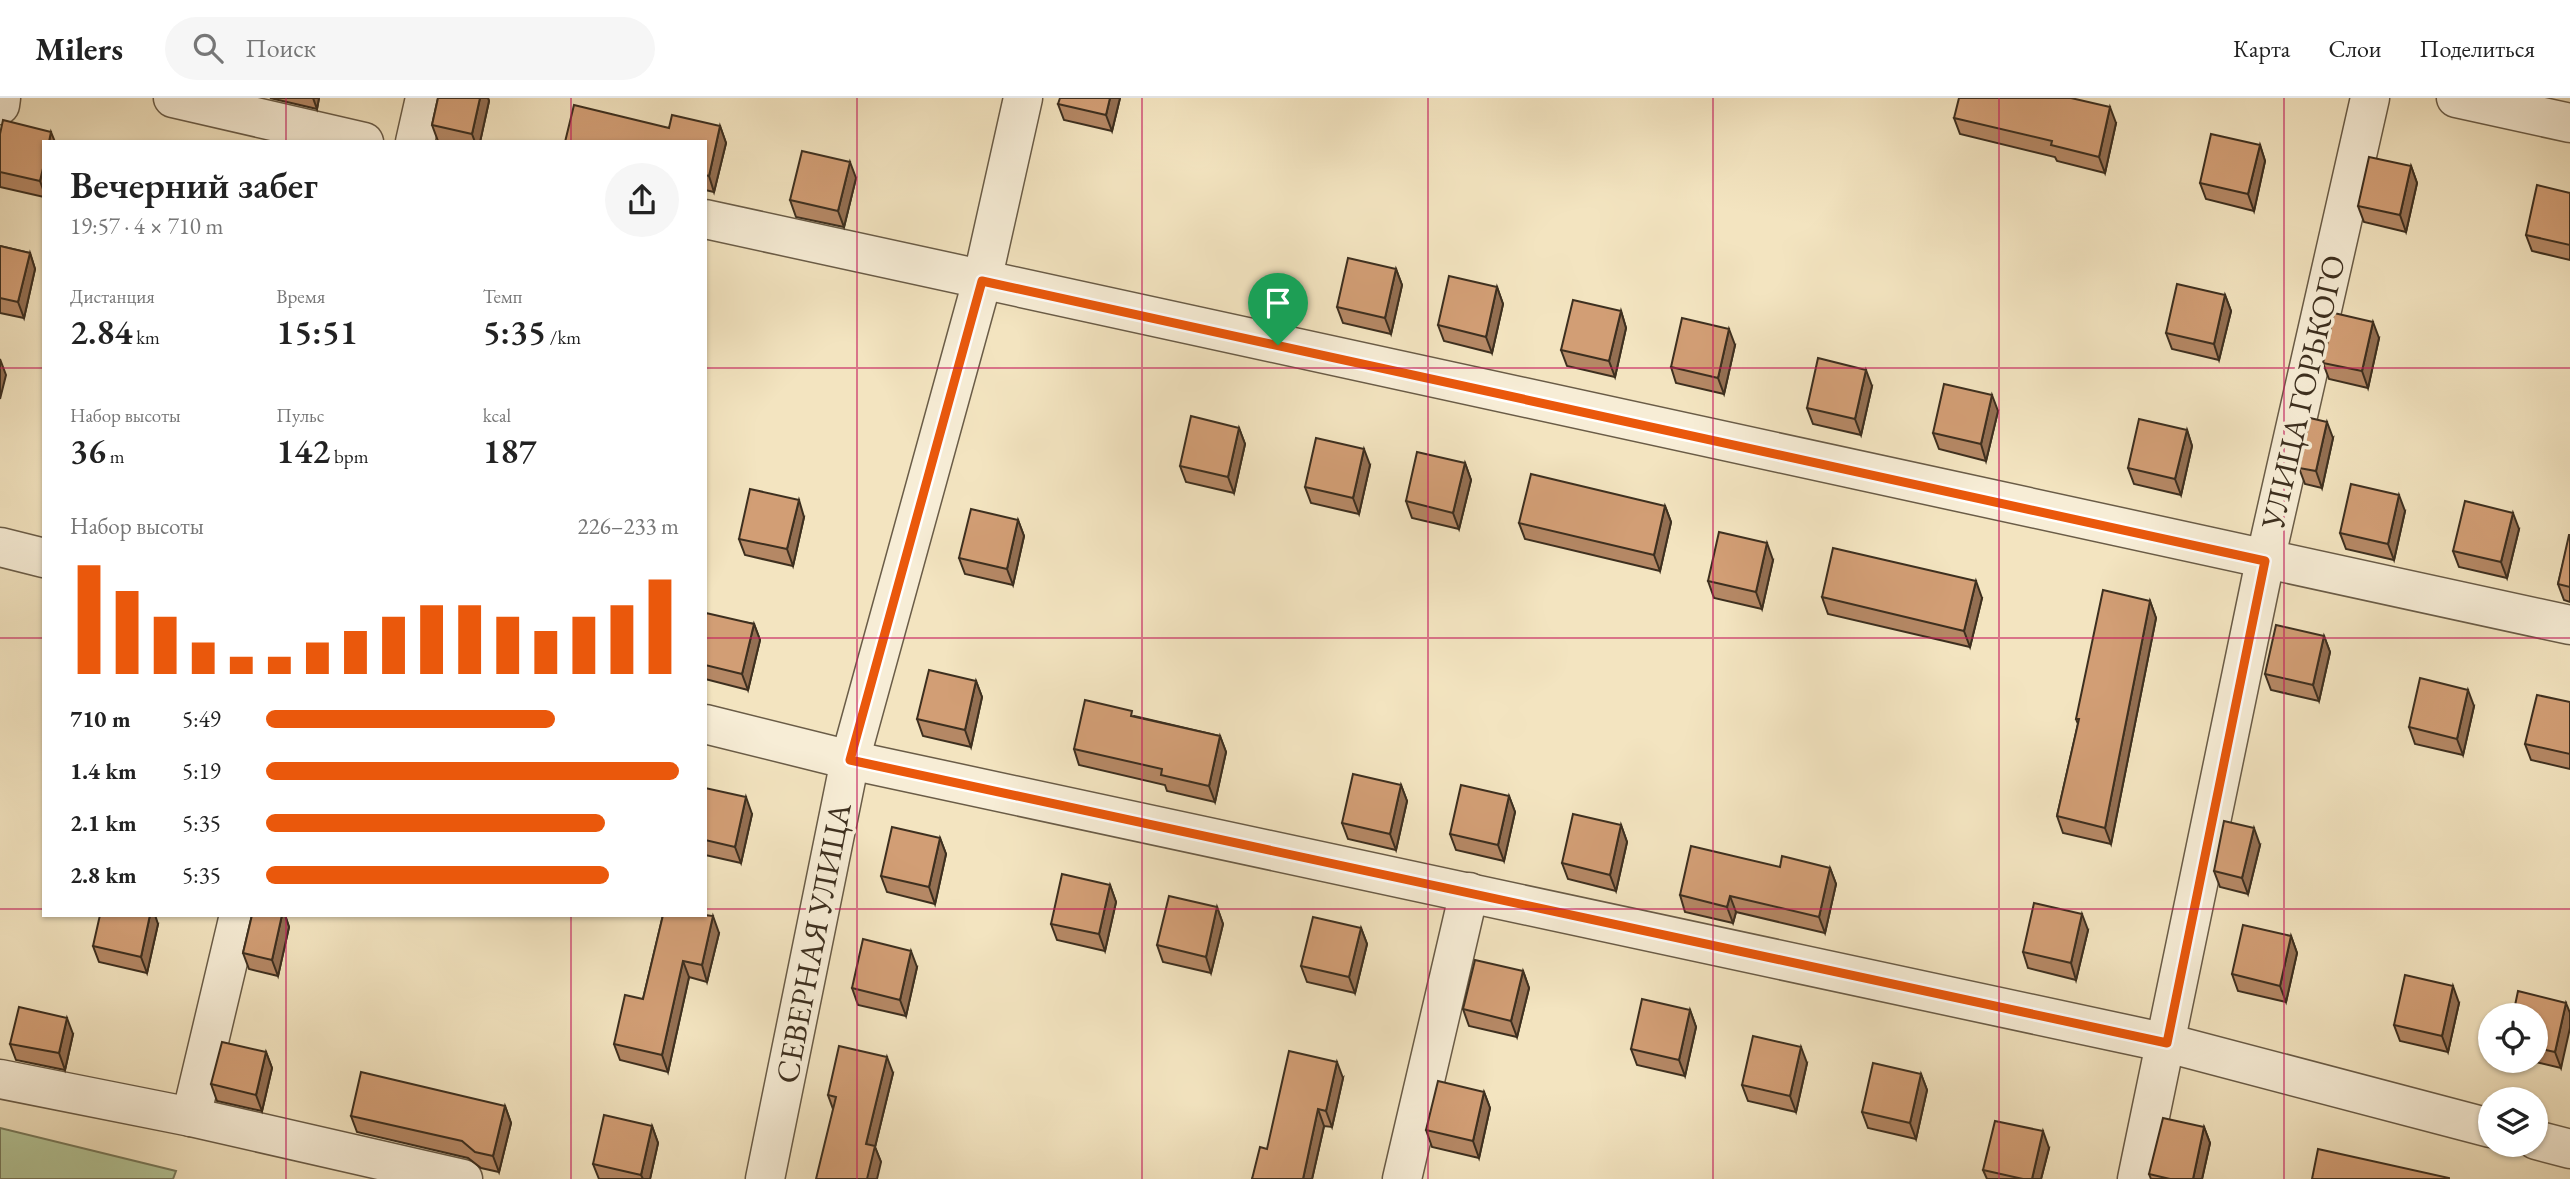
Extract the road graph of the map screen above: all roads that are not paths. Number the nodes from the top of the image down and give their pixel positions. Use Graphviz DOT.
graph roads {
  1 [pos="1,98"];
  2 [pos="173,98"];
  3 [pos="425,98"];
  4 [pos="1023,98"];
  5 [pos="2370,98"];
  6 [pos="2456,98"];
  7 [pos="0,105"];
  8 [pos="2570,123"];
  9 [pos="355,140"];
  10 [pos="415,140"];
  11 [pos="707,219"];
  12 [pos="982,281"];
  13 [pos="0,547"];
  14 [pos="42,558"];
  15 [pos="2265,561"];
  16 [pos="2570,625"];
  17 [pos="707,724"];
  18 [pos="850,760"];
  19 [pos="1469,892"];
  20 [pos="239,917"];
  21 [pos="2167,1043"];
  22 [pos="0,1079"];
  23 [pos="191,1117"];
  24 [pos="2478,1125"];
  25 [pos="2548,1143"];
  26 [pos="2570,1149"];
  27 [pos="463,1179"];
  28 [pos="765,1179"];
  29 [pos="1402,1179"];
  30 [pos="2137,1179"];
  1 -- 7 [label="street"];
  2 -- 9 [label="street"];
  3 -- 10 [label="street"];
  4 -- 12 [label="street, СЕВЕРНАЯ УЛИЦА"];
  5 -- 15 [label="street, УЛИЦА ГОРЬКОГО"];
  6 -- 8 [label="street"];
  11 -- 12 [label="street"];
  12 -- 15 [label="street"];
  12 -- 18 [label="street, СЕВЕРНАЯ УЛИЦА"];
  13 -- 14 [label="street"];
  15 -- 16 [label="street"];
  15 -- 21 [label="street, УЛИЦА ГОРЬКОГО"];
  17 -- 18 [label="street"];
  18 -- 19 [label="street"];
  18 -- 28 [label="street, СЕВЕРНАЯ УЛИЦА"];
  19 -- 21 [label="street"];
  19 -- 29 [label="street"];
  20 -- 23 [label="street"];
  21 -- 24 [label="street"];
  21 -- 30 [label="street, УЛИЦА ГОРЬКОГО"];
  22 -- 23 [label="street"];
  23 -- 27 [label="street"];
  25 -- 26 [label="street"];
}
